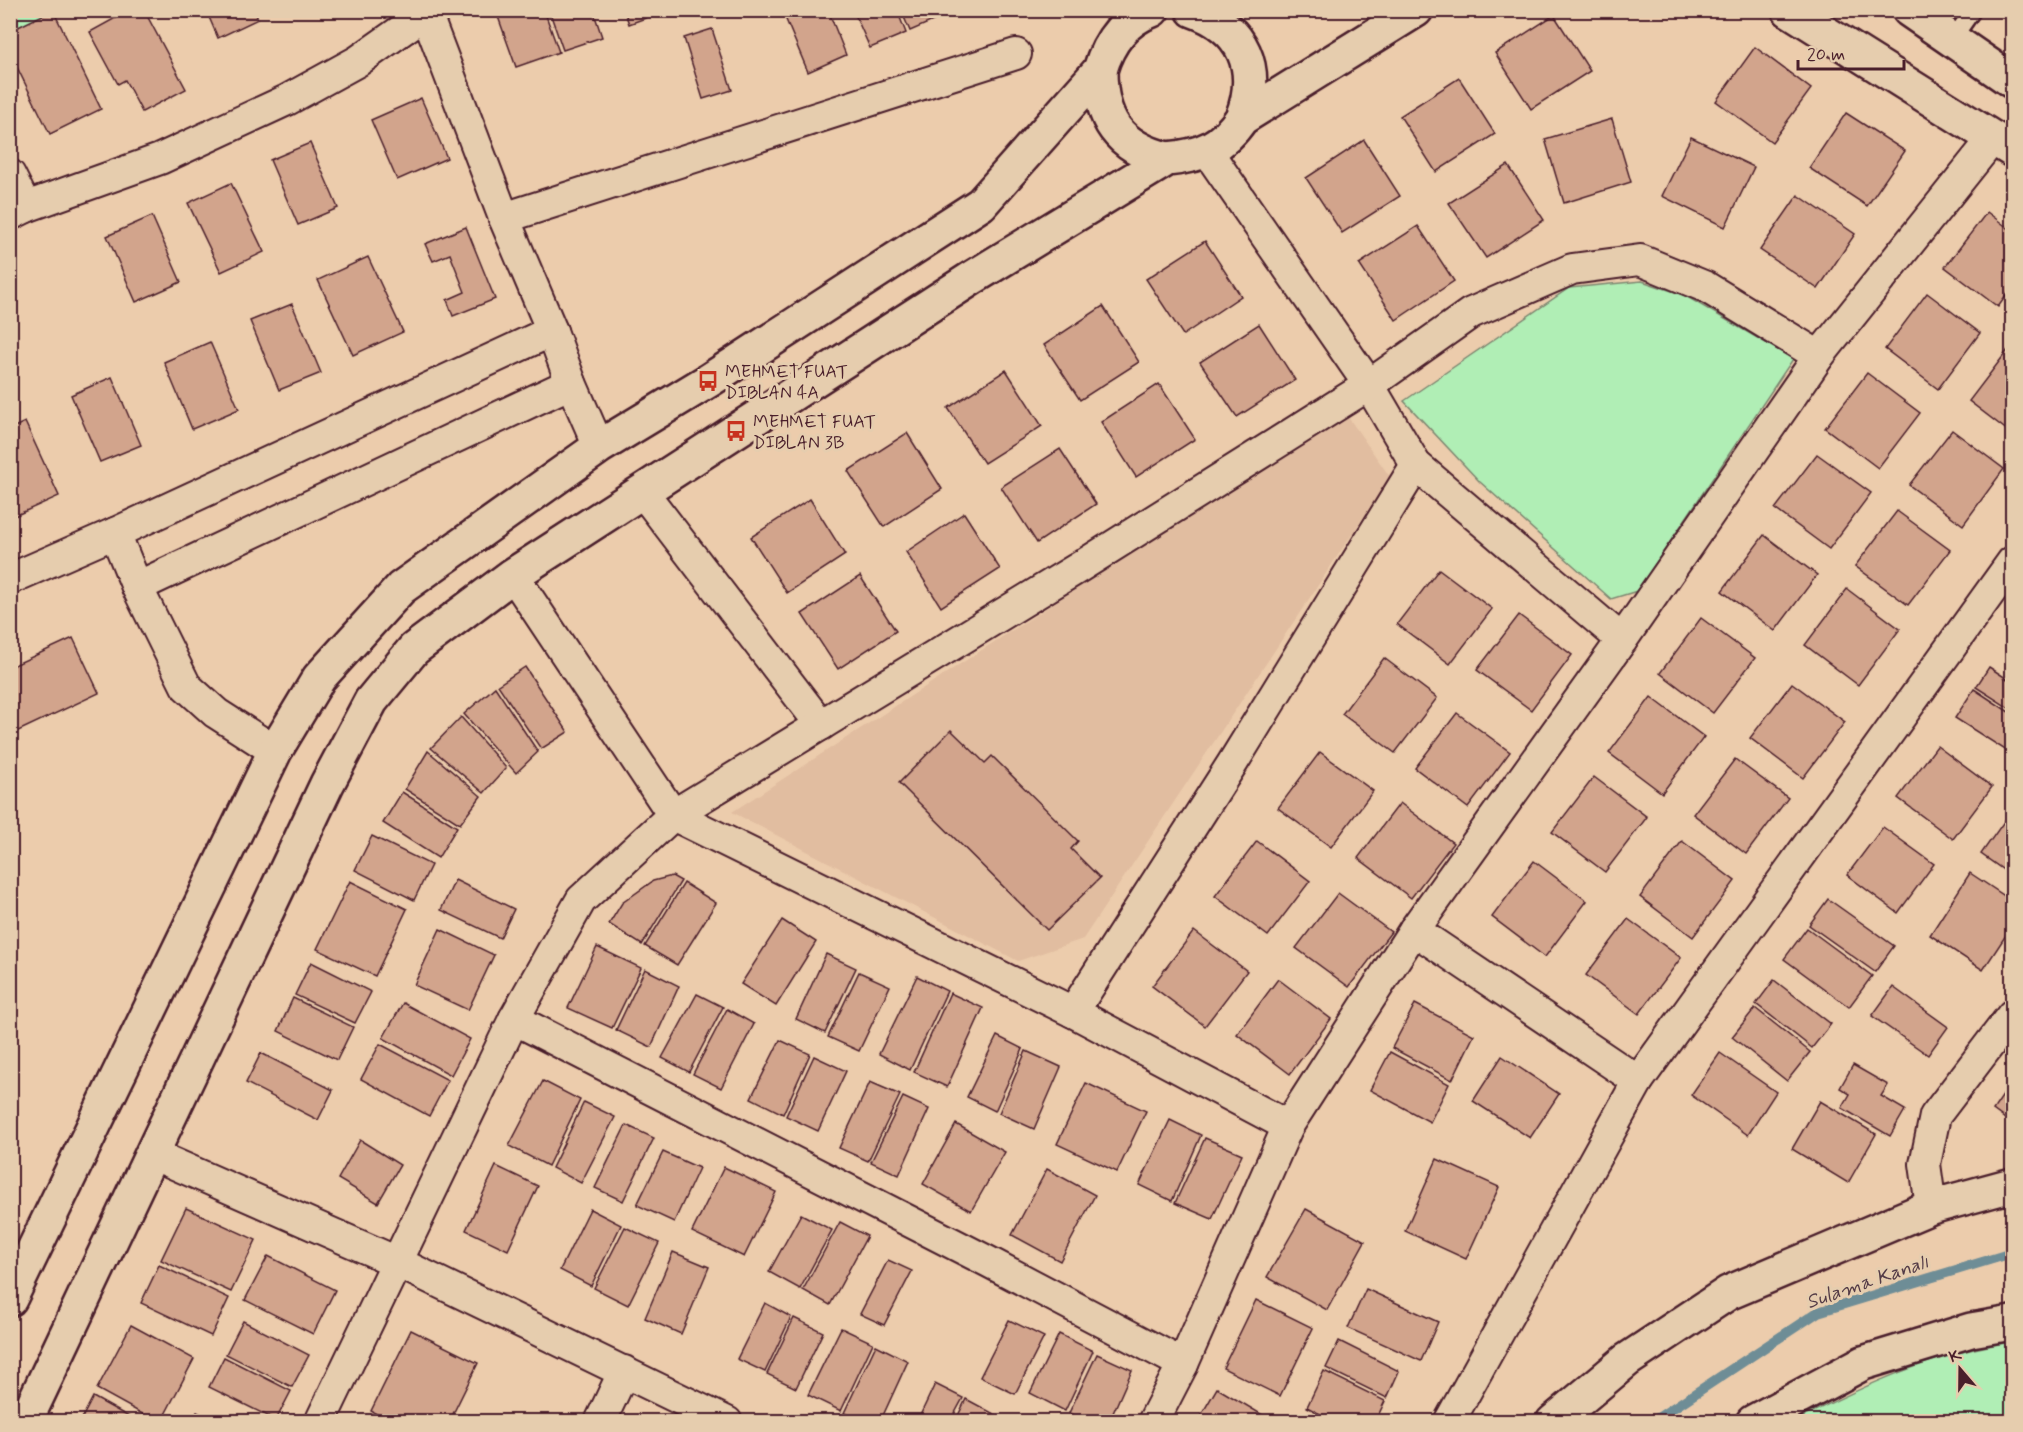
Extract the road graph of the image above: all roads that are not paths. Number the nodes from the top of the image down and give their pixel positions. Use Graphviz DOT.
graph roads {
  1 [pos="1152,10"];
  2 [pos="1193,10"];
  3 [pos="1416,10"];
  4 [pos="1789,10"];
  5 [pos="1909,10"];
  6 [pos="1973,10"];
  7 [pos="428,12"];
  8 [pos="1119,19"];
  9 [pos="1952,40"];
  10 [pos="1016,54"];
  11 [pos="1100,70"];
  12 [pos="2013,81"];
  13 [pos="1242,118"];
  14 [pos="2003,144"];
  15 [pos="1207,151"];
  16 [pos="1167,159"];
  17 [pos="10,175"];
  18 [pos="18,211"];
  19 [pos="504,218"];
  20 [pos="552,331"];
  21 [pos="1819,356"];
  22 [pos="571,382"];
  23 [pos="1369,385"];
  24 [pos="600,447"];
  25 [pos="1416,465"];
  26 [pos="642,491"];
  27 [pos="115,533"];
  28 [pos="2013,562"];
  29 [pos="513,575"];
  30 [pos="10,579"];
  31 [pos="137,587"];
  32 [pos="1622,640"];
  33 [pos="821,725"];
  34 [pos="275,751"];
  35 [pos="673,815"];
  36 [pos="1414,930"];
  37 [pos="1073,1012"];
  38 [pos="2013,1015"];
  39 [pos="514,1019"];
  40 [pos="1638,1081"];
  41 [pos="1288,1126"];
  42 [pos="152,1154"];
  43 [pos="2013,1185"];
  44 [pos="1931,1207"];
  45 [pos="397,1262"];
  46 [pos="10,1299"];
  47 [pos="2013,1323"];
  48 [pos="1183,1364"];
  49 [pos="624,1371"];
  50 [pos="25,1422"];
  51 [pos="320,1422"];
  52 [pos="600,1422"];
  53 [pos="727,1422"];
  54 [pos="1153,1422"];
  55 [pos="1449,1422"];
  56 [pos="1553,1422"];
  57 [pos="1753,1422"];
  1 -- 8 [label="main road"];
  2 -- 13 [label="main road"];
  3 -- 13 [label="main road"];
  4 -- 14 [label="main road"];
  5 -- 9 [label="main road"];
  6 -- 9 [label="lane"];
  7 -- 18 [label="street"];
  7 -- 19 [label="street"];
  8 -- 11 [label="main road"];
  9 -- 12 [label="main road"];
  10 -- 19 [label="street"];
  11 -- 16 [label="main road"];
  11 -- 24 [label="main road"];
  13 -- 15 [label="main road"];
  14 -- 21 [label="street"];
  15 -- 16 [label="main road"];
  15 -- 23 [label="street"];
  16 -- 26 [label="main road"];
  17 -- 18 [label="street"];
  19 -- 20 [label="street"];
  20 -- 22 [label="street"];
  20 -- 27 [label="street"];
  21 -- 23 [label="street"];
  21 -- 32 [label="street"];
  22 -- 24 [label="street"];
  22 -- 31 [label="street"];
  23 -- 25 [label="street"];
  23 -- 33 [label="street"];
  24 -- 34 [label="main road"];
  25 -- 32 [label="street"];
  25 -- 37 [label="street"];
  26 -- 29 [label="main road"];
  26 -- 33 [label="street"];
  27 -- 30 [label="street"];
  27 -- 31 [label="street"];
  28 -- 40 [label="street"];
  29 -- 35 [label="street"];
  29 -- 42 [label="main road"];
  31 -- 34 [label="street"];
  32 -- 36 [label="street"];
  33 -- 35 [label="street"];
  34 -- 46 [label="main road"];
  35 -- 37 [label="street"];
  35 -- 39 [label="street"];
  36 -- 40 [label="street"];
  36 -- 41 [label="street"];
  37 -- 41 [label="street"];
  38 -- 44 [label="street"];
  39 -- 45 [label="street"];
  39 -- 48 [label="street"];
  40 -- 55 [label="street"];
  41 -- 48 [label="street"];
  42 -- 45 [label="street"];
  42 -- 50 [label="main road"];
  43 -- 44 [label="main road"];
  44 -- 56 [label="main road"];
  45 -- 49 [label="street"];
  45 -- 51 [label="street"];
  47 -- 57 [label="main road"];
  48 -- 54 [label="street"];
  49 -- 52 [label="street"];
  49 -- 53 [label="street"];
}
